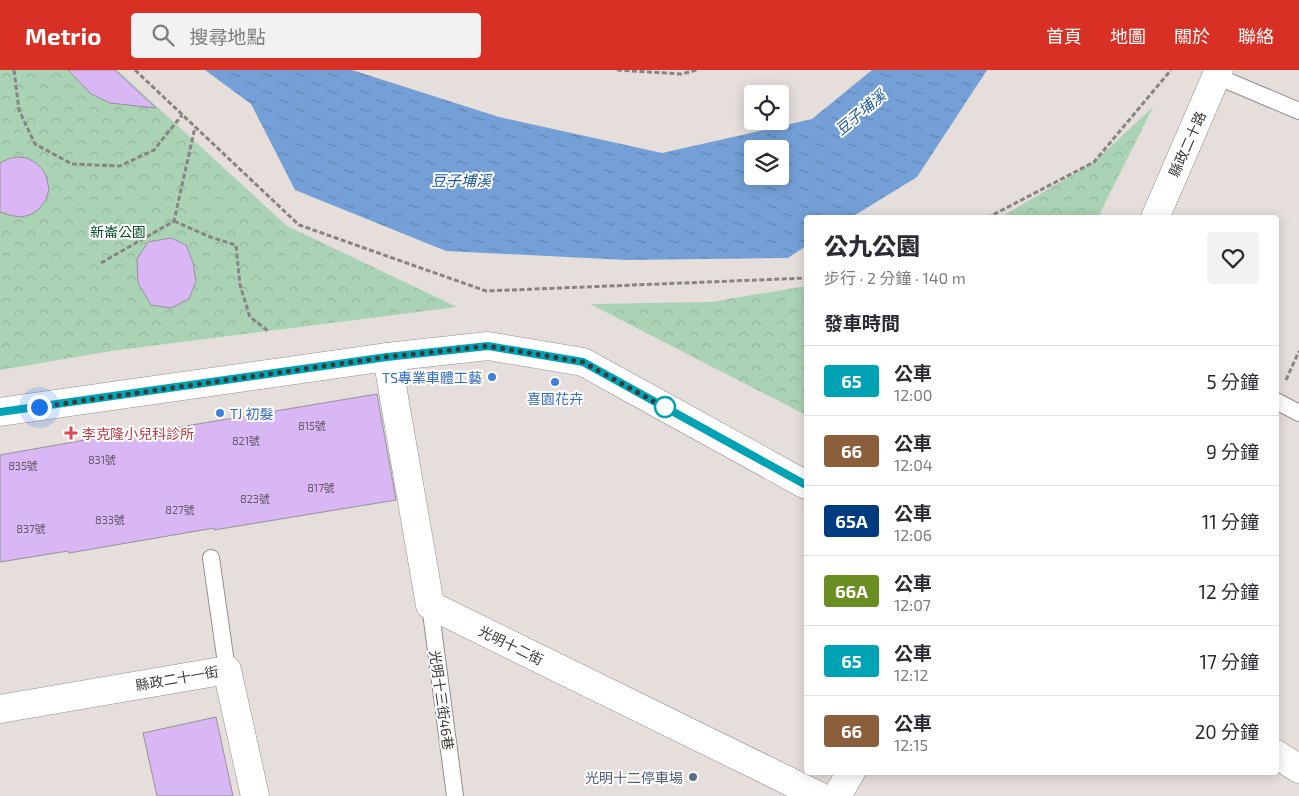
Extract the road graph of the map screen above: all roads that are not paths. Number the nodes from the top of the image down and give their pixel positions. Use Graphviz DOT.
graph roads {
  1 [pos="1218,73"];
  2 [pos="1299,111"];
  3 [pos="1156,215"];
  4 [pos="387,357"];
  5 [pos="1279,403"];
  6 [pos="0,412"];
  7 [pos="1299,413"];
  8 [pos="804,484"];
  9 [pos="211,558"];
  10 [pos="430,605"];
  11 [pos="227,670"];
  12 [pos="0,709"];
  13 [pos="1279,756"];
  14 [pos="1299,769"];
  15 [pos="849,775"];
  16 [pos="255,796"];
  17 [pos="455,796"];
  18 [pos="819,796"];
  19 [pos="836,796"];
  1 -- 2 [label="lane"];
  1 -- 3 [label="street, 縣政二十路"];
  4 -- 6 [label="street"];
  4 -- 8 [label="street"];
  4 -- 10 [label="street"];
  5 -- 7 [label="lane"];
  9 -- 11 [label="lane"];
  10 -- 17 [label="lane, 光明十三街46巷"];
  10 -- 18 [label="street, 光明十二街"];
  11 -- 12 [label="street, 縣政二十一街"];
  11 -- 16 [label="street, 縣政二十一街"];
  13 -- 14 [label="street"];
  15 -- 19 [label="street"];
}
